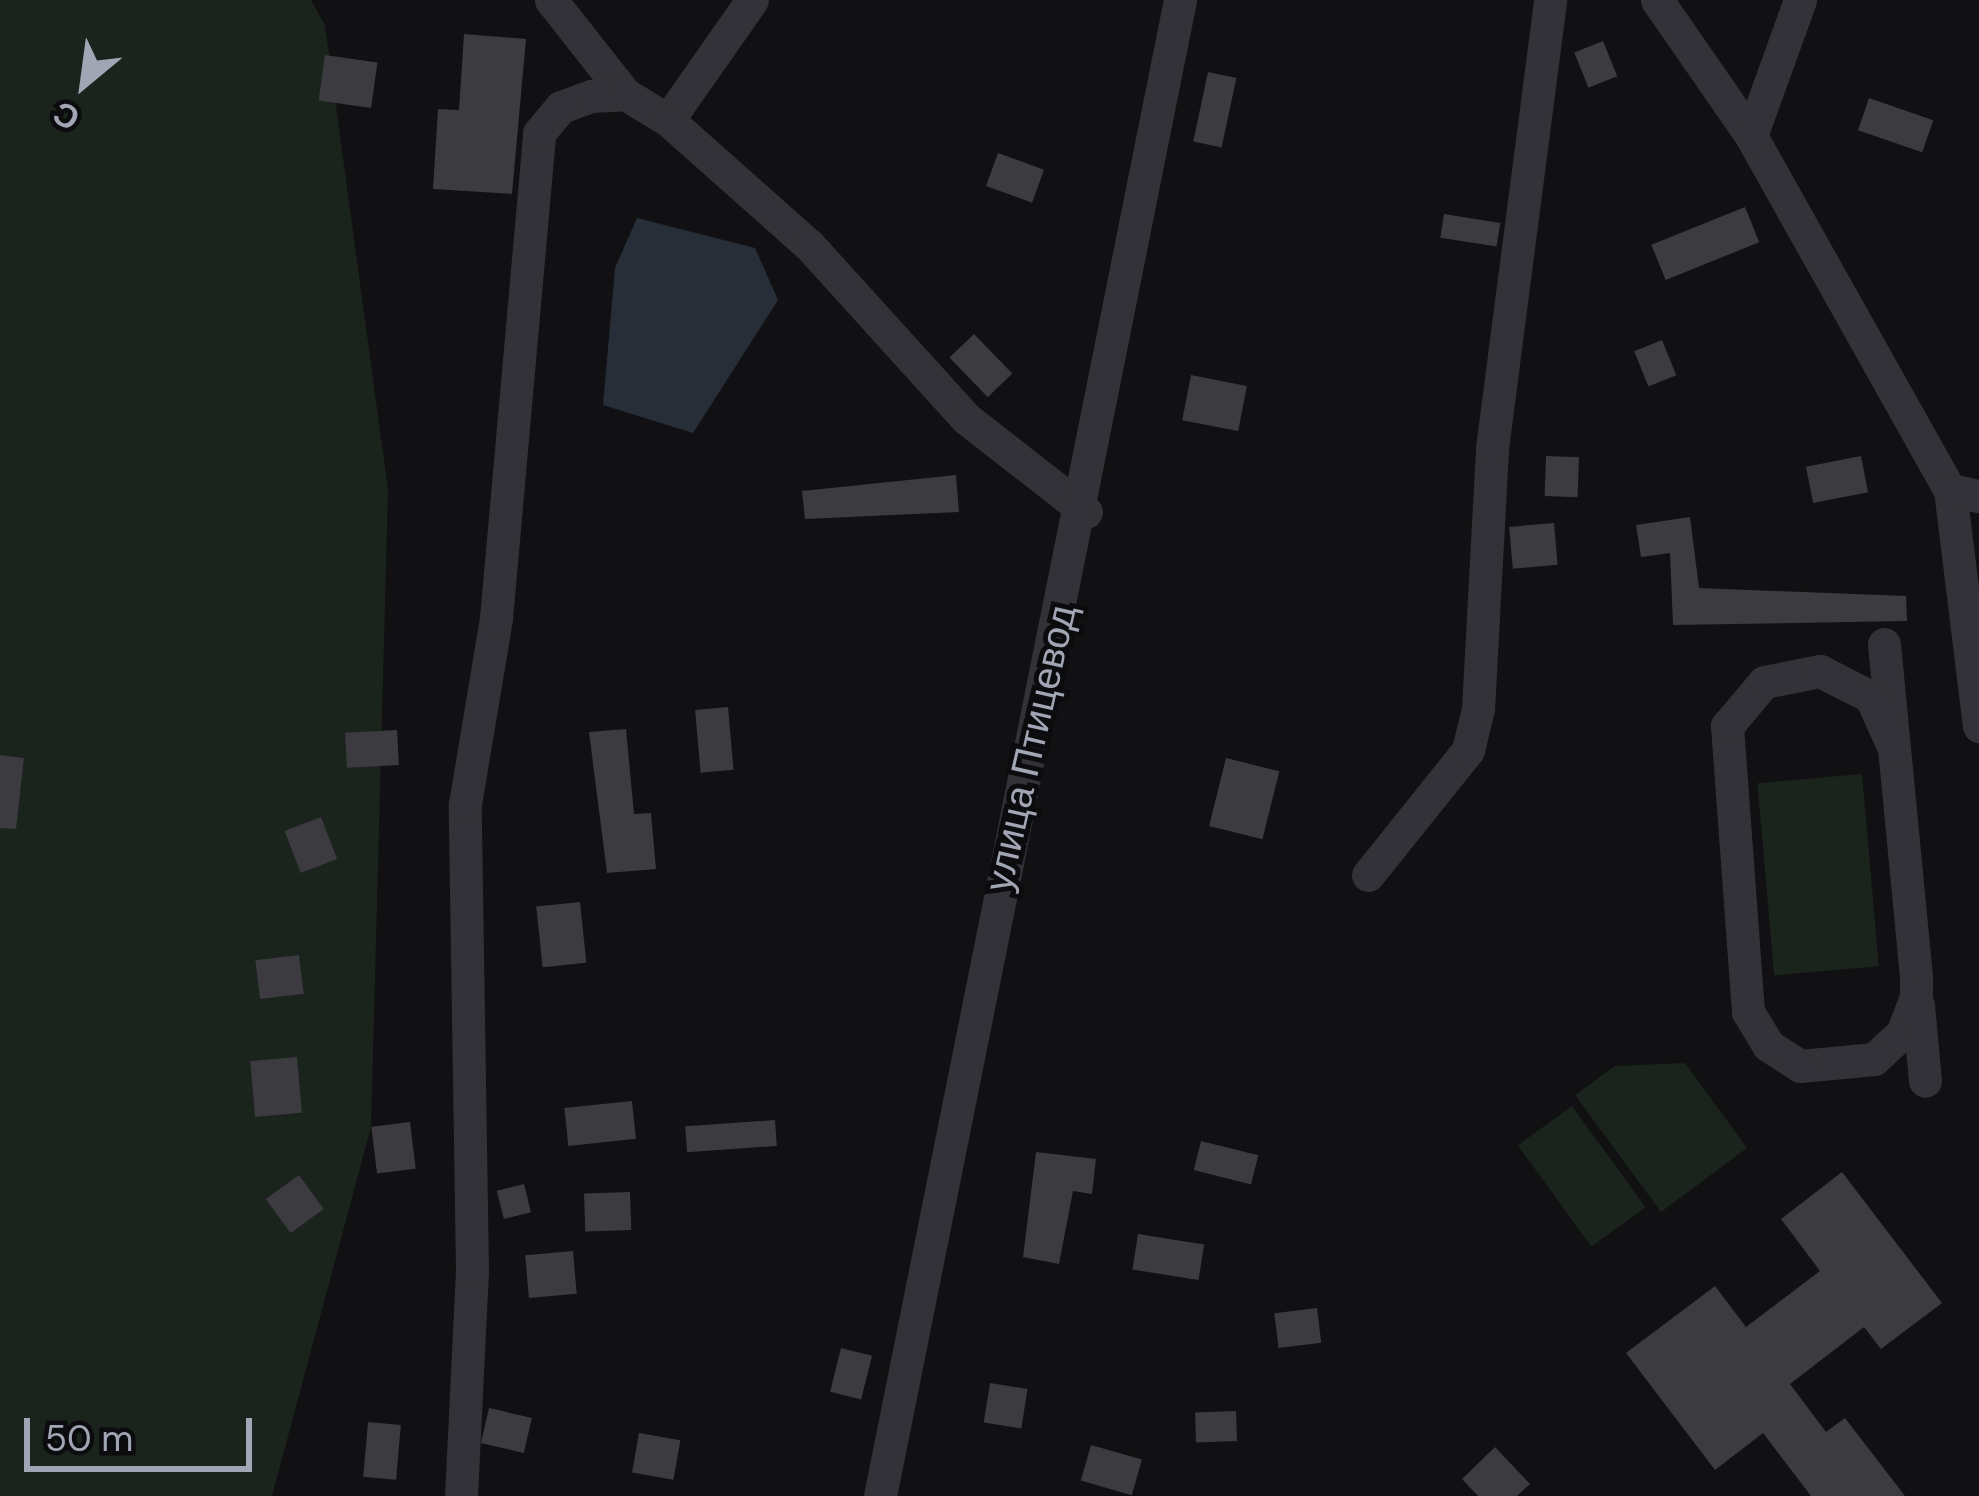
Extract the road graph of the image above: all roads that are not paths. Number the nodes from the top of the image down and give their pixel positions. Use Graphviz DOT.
graph roads {
  1 [pos="551,0"];
  2 [pos="752,0"];
  3 [pos="1180,0"];
  4 [pos="1550,0"];
  5 [pos="1657,0"];
  6 [pos="1800,0"];
  7 [pos="626,94"];
  8 [pos="668,120"];
  9 [pos="1751,136"];
  10 [pos="1964,493"];
  11 [pos="1086,512"];
  12 [pos="1884,644"];
  13 [pos="1979,727"];
  14 [pos="1894,749"];
  15 [pos="1368,875"];
  16 [pos="1916,977"];
  17 [pos="1925,1081"];
  18 [pos="461,1496"];
  19 [pos="880,1496"];
  1 -- 7 [label="street"];
  2 -- 8 [label="street"];
  3 -- 11 [label="street, улица Птицевод"];
  4 -- 15 [label="street"];
  5 -- 9 [label="street"];
  6 -- 9 [label="street"];
  7 -- 8 [label="street"];
  7 -- 18 [label="street"];
  8 -- 11 [label="street"];
  9 -- 10 [label="street"];
  10 -- 13 [label="street"];
  11 -- 19 [label="street, улица Птицевод"];
  12 -- 14 [label="street"];
  14 -- 16 [label="street"];
  14 -- 16 [label="street"];
  16 -- 17 [label="street"];
}
